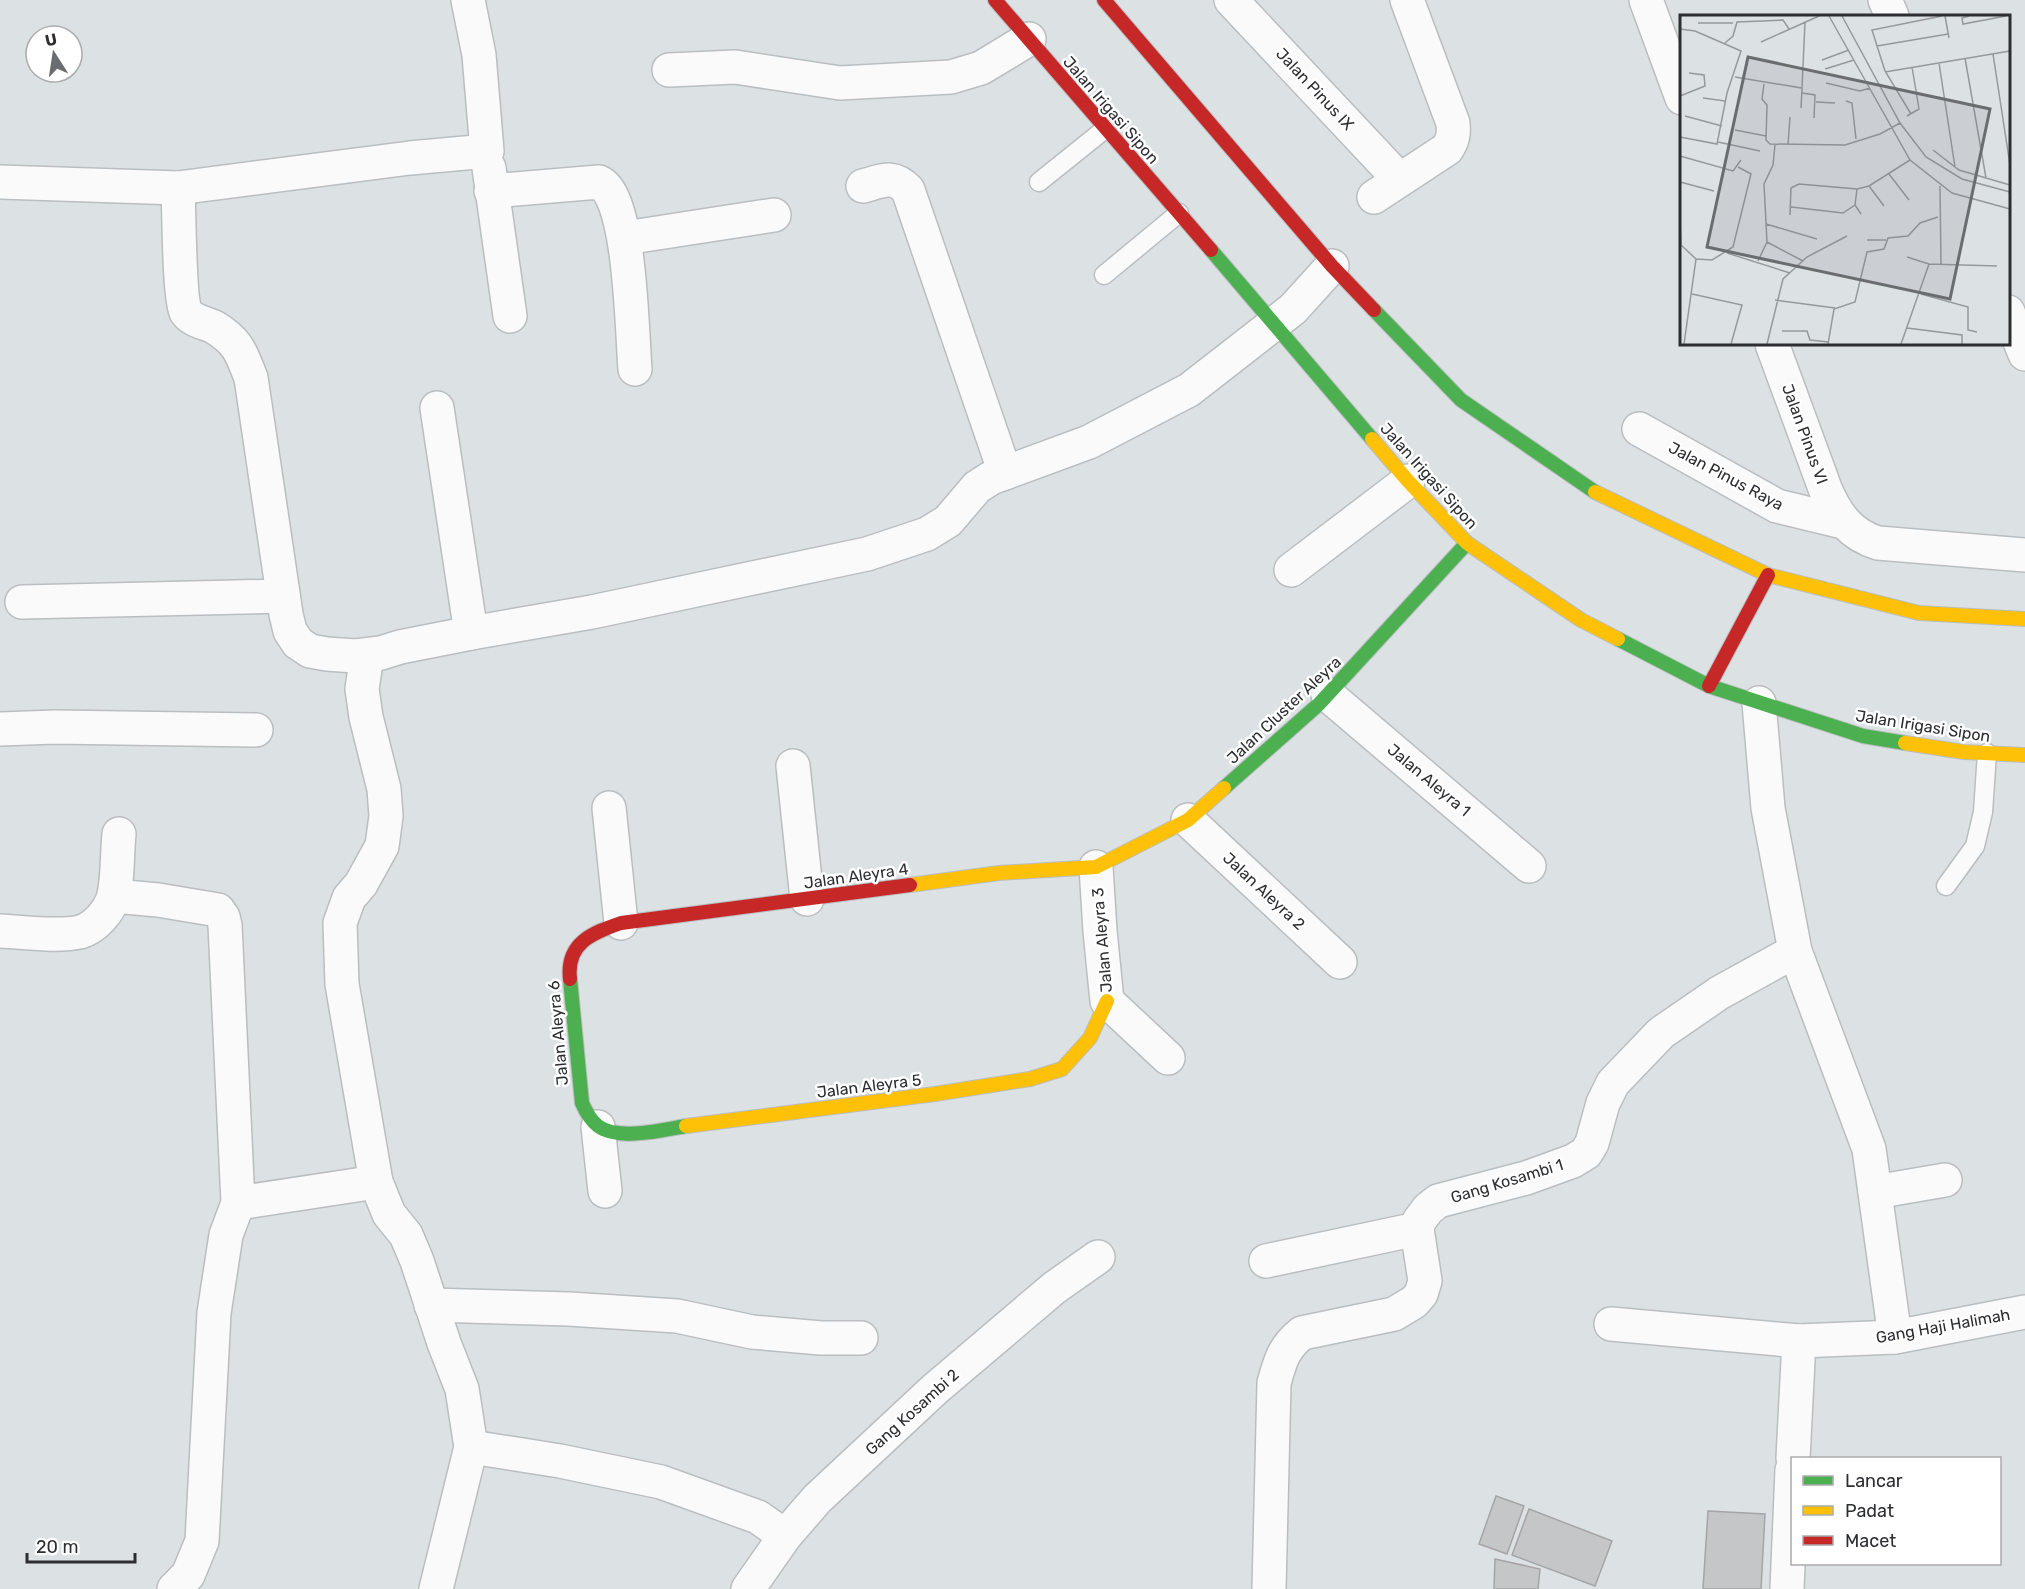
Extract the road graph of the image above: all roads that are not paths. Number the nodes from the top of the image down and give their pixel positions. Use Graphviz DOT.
graph roads {
  1 [pos="468,0"];
  2 [pos="995,0"];
  3 [pos="1104,0"];
  4 [pos="1231,0"];
  5 [pos="1407,0"];
  6 [pos="1646,0"];
  7 [pos="1885,0"];
  8 [pos="1892,15"];
  9 [pos="1029,39"];
  10 [pos="669,70"];
  11 [pos="1680,93"];
  12 [pos="1105,129"];
  13 [pos="487,152"];
  14 [pos="0,182"];
  15 [pos="1039,182"];
  16 [pos="863,186"];
  17 [pos="178,188"];
  18 [pos="491,191"];
  19 [pos="1179,213"];
  20 [pos="774,215"];
  21 [pos="625,238"];
  22 [pos="1332,266"];
  23 [pos="1104,275"];
  24 [pos="1292,308"];
  25 [pos="510,316"];
  26 [pos="2010,317"];
  27 [pos="1772,345"];
  28 [pos="2025,354"];
  29 [pos="635,369"];
  30 [pos="437,408"];
  31 [pos="1639,429"];
  32 [pos="1005,473"];
  33 [pos="1408,481"];
  34 [pos="1844,522"];
  35 [pos="1467,543"];
  36 [pos="2025,555"];
  37 [pos="1291,570"];
  38 [pos="1768,575"];
  39 [pos="284,596"];
  40 [pos="22,602"];
  41 [pos="2025,619"];
  42 [pos="471,633"];
  43 [pos="367,655"];
  44 [pos="1709,686"];
  45 [pos="1328,694"];
  46 [pos="1760,703"];
  47 [pos="0,729"];
  48 [pos="256,730"];
  49 [pos="1987,753"];
  50 [pos="2025,755"];
  51 [pos="793,766"];
  52 [pos="609,808"];
  53 [pos="1188,820"];
  54 [pos="119,834"];
  55 [pos="1529,866"];
  56 [pos="1096,867"];
  57 [pos="1946,886"];
  58 [pos="114,896"];
  59 [pos="807,899"];
  60 [pos="621,923"];
  61 [pos="0,932"];
  62 [pos="1795,951"];
  63 [pos="1340,962"];
  64 [pos="1107,1001"];
  65 [pos="1168,1058"];
  66 [pos="598,1127"];
  67 [pos="1946,1180"];
  68 [pos="376,1182"];
  69 [pos="605,1191"];
  70 [pos="1875,1192"];
  71 [pos="238,1203"];
  72 [pos="1417,1229"];
  73 [pos="1098,1257"];
  74 [pos="1266,1261"];
  75 [pos="431,1305"];
  76 [pos="2025,1312"];
  77 [pos="1611,1324"];
  78 [pos="1895,1337"];
  79 [pos="861,1338"];
  80 [pos="1799,1341"];
  81 [pos="471,1447"];
  82 [pos="1793,1457"];
  83 [pos="1791,1494"];
  84 [pos="785,1536"];
  85 [pos="174,1589"];
  86 [pos="436,1589"];
  87 [pos="748,1589"];
  88 [pos="1269,1589"];
  89 [pos="1787,1589"];
  1 -- 13 [label="street"];
  2 -- 9 [label="street, Jalan Irigasi Sipon"];
  3 -- 22 [label="street"];
  4 -- 5 [label="street, Jalan Pinus IX"];
  6 -- 11 [label="street"];
  7 -- 8 [label="street"];
  9 -- 10 [label="street"];
  9 -- 12 [label="street, Jalan Irigasi Sipon"];
  12 -- 15 [label="lane"];
  12 -- 19 [label="street, Jalan Irigasi Sipon"];
  13 -- 17 [label="street"];
  13 -- 18 [label="street"];
  14 -- 17 [label="street"];
  16 -- 32 [label="street"];
  17 -- 39 [label="street"];
  18 -- 21 [label="street"];
  18 -- 25 [label="street"];
  19 -- 23 [label="lane"];
  19 -- 24 [label="street, Jalan Irigasi Sipon"];
  20 -- 21 [label="street"];
  21 -- 29 [label="street"];
  22 -- 24 [label="street"];
  22 -- 38 [label="street"];
  24 -- 32 [label="street"];
  24 -- 33 [label="street, Jalan Irigasi Sipon"];
  26 -- 28 [label="street"];
  27 -- 34 [label="street, Jalan Pinus VI"];
  30 -- 42 [label="street"];
  31 -- 34 [label="street, Jalan Pinus Raya"];
  32 -- 42 [label="street"];
  33 -- 35 [label="street, Jalan Irigasi Sipon"];
  33 -- 37 [label="street"];
  34 -- 36 [label="street, Jalan Pinus Raya"];
  35 -- 44 [label="street, Jalan Irigasi Sipon"];
  35 -- 45 [label="street, Jalan Cluster Aleyra"];
  38 -- 41 [label="street"];
  38 -- 44 [label="street"];
  39 -- 40 [label="street"];
  39 -- 43 [label="street"];
  42 -- 43 [label="street"];
  43 -- 68 [label="street"];
  44 -- 46 [label="street, Jalan Irigasi Sipon"];
  45 -- 53 [label="street, Jalan Cluster Aleyra"];
  45 -- 55 [label="street, Jalan Aleyra 1"];
  46 -- 49 [label="street, Jalan Irigasi Sipon"];
  46 -- 62 [label="street"];
  47 -- 48 [label="street"];
  49 -- 50 [label="street, Jalan Irigasi Sipon"];
  49 -- 57 [label="lane"];
  51 -- 59 [label="street"];
  52 -- 60 [label="street"];
  53 -- 56 [label="street, Jalan Cluster Aleyra"];
  53 -- 63 [label="street, Jalan Aleyra 2"];
  54 -- 58 [label="street"];
  56 -- 59 [label="street, Jalan Aleyra 4"];
  56 -- 64 [label="street, Jalan Aleyra 3"];
  58 -- 61 [label="street"];
  58 -- 71 [label="street"];
  59 -- 60 [label="street, Jalan Aleyra 4"];
  60 -- 66 [label="street, Jalan Aleyra 6"];
  62 -- 70 [label="street"];
  62 -- 72 [label="street, Gang Kosambi 1"];
  64 -- 65 [label="street, Jalan Aleyra 3"];
  64 -- 66 [label="street, Jalan Aleyra 5"];
  66 -- 69 [label="street"];
  67 -- 70 [label="street"];
  68 -- 71 [label="street"];
  68 -- 75 [label="street"];
  70 -- 78 [label="street"];
  71 -- 85 [label="street"];
  72 -- 74 [label="street"];
  72 -- 88 [label="street"];
  73 -- 84 [label="street, Gang Kosambi 2"];
  75 -- 79 [label="street"];
  75 -- 81 [label="street"];
  76 -- 78 [label="street, Gang Haji Halimah"];
  77 -- 80 [label="street, Gang Haji Halimah"];
  78 -- 80 [label="street, Gang Haji Halimah"];
  80 -- 82 [label="street"];
  81 -- 84 [label="street"];
  81 -- 86 [label="street"];
  83 -- 89 [label="street"];
  84 -- 87 [label="street, Gang Kosambi 2"];
}
